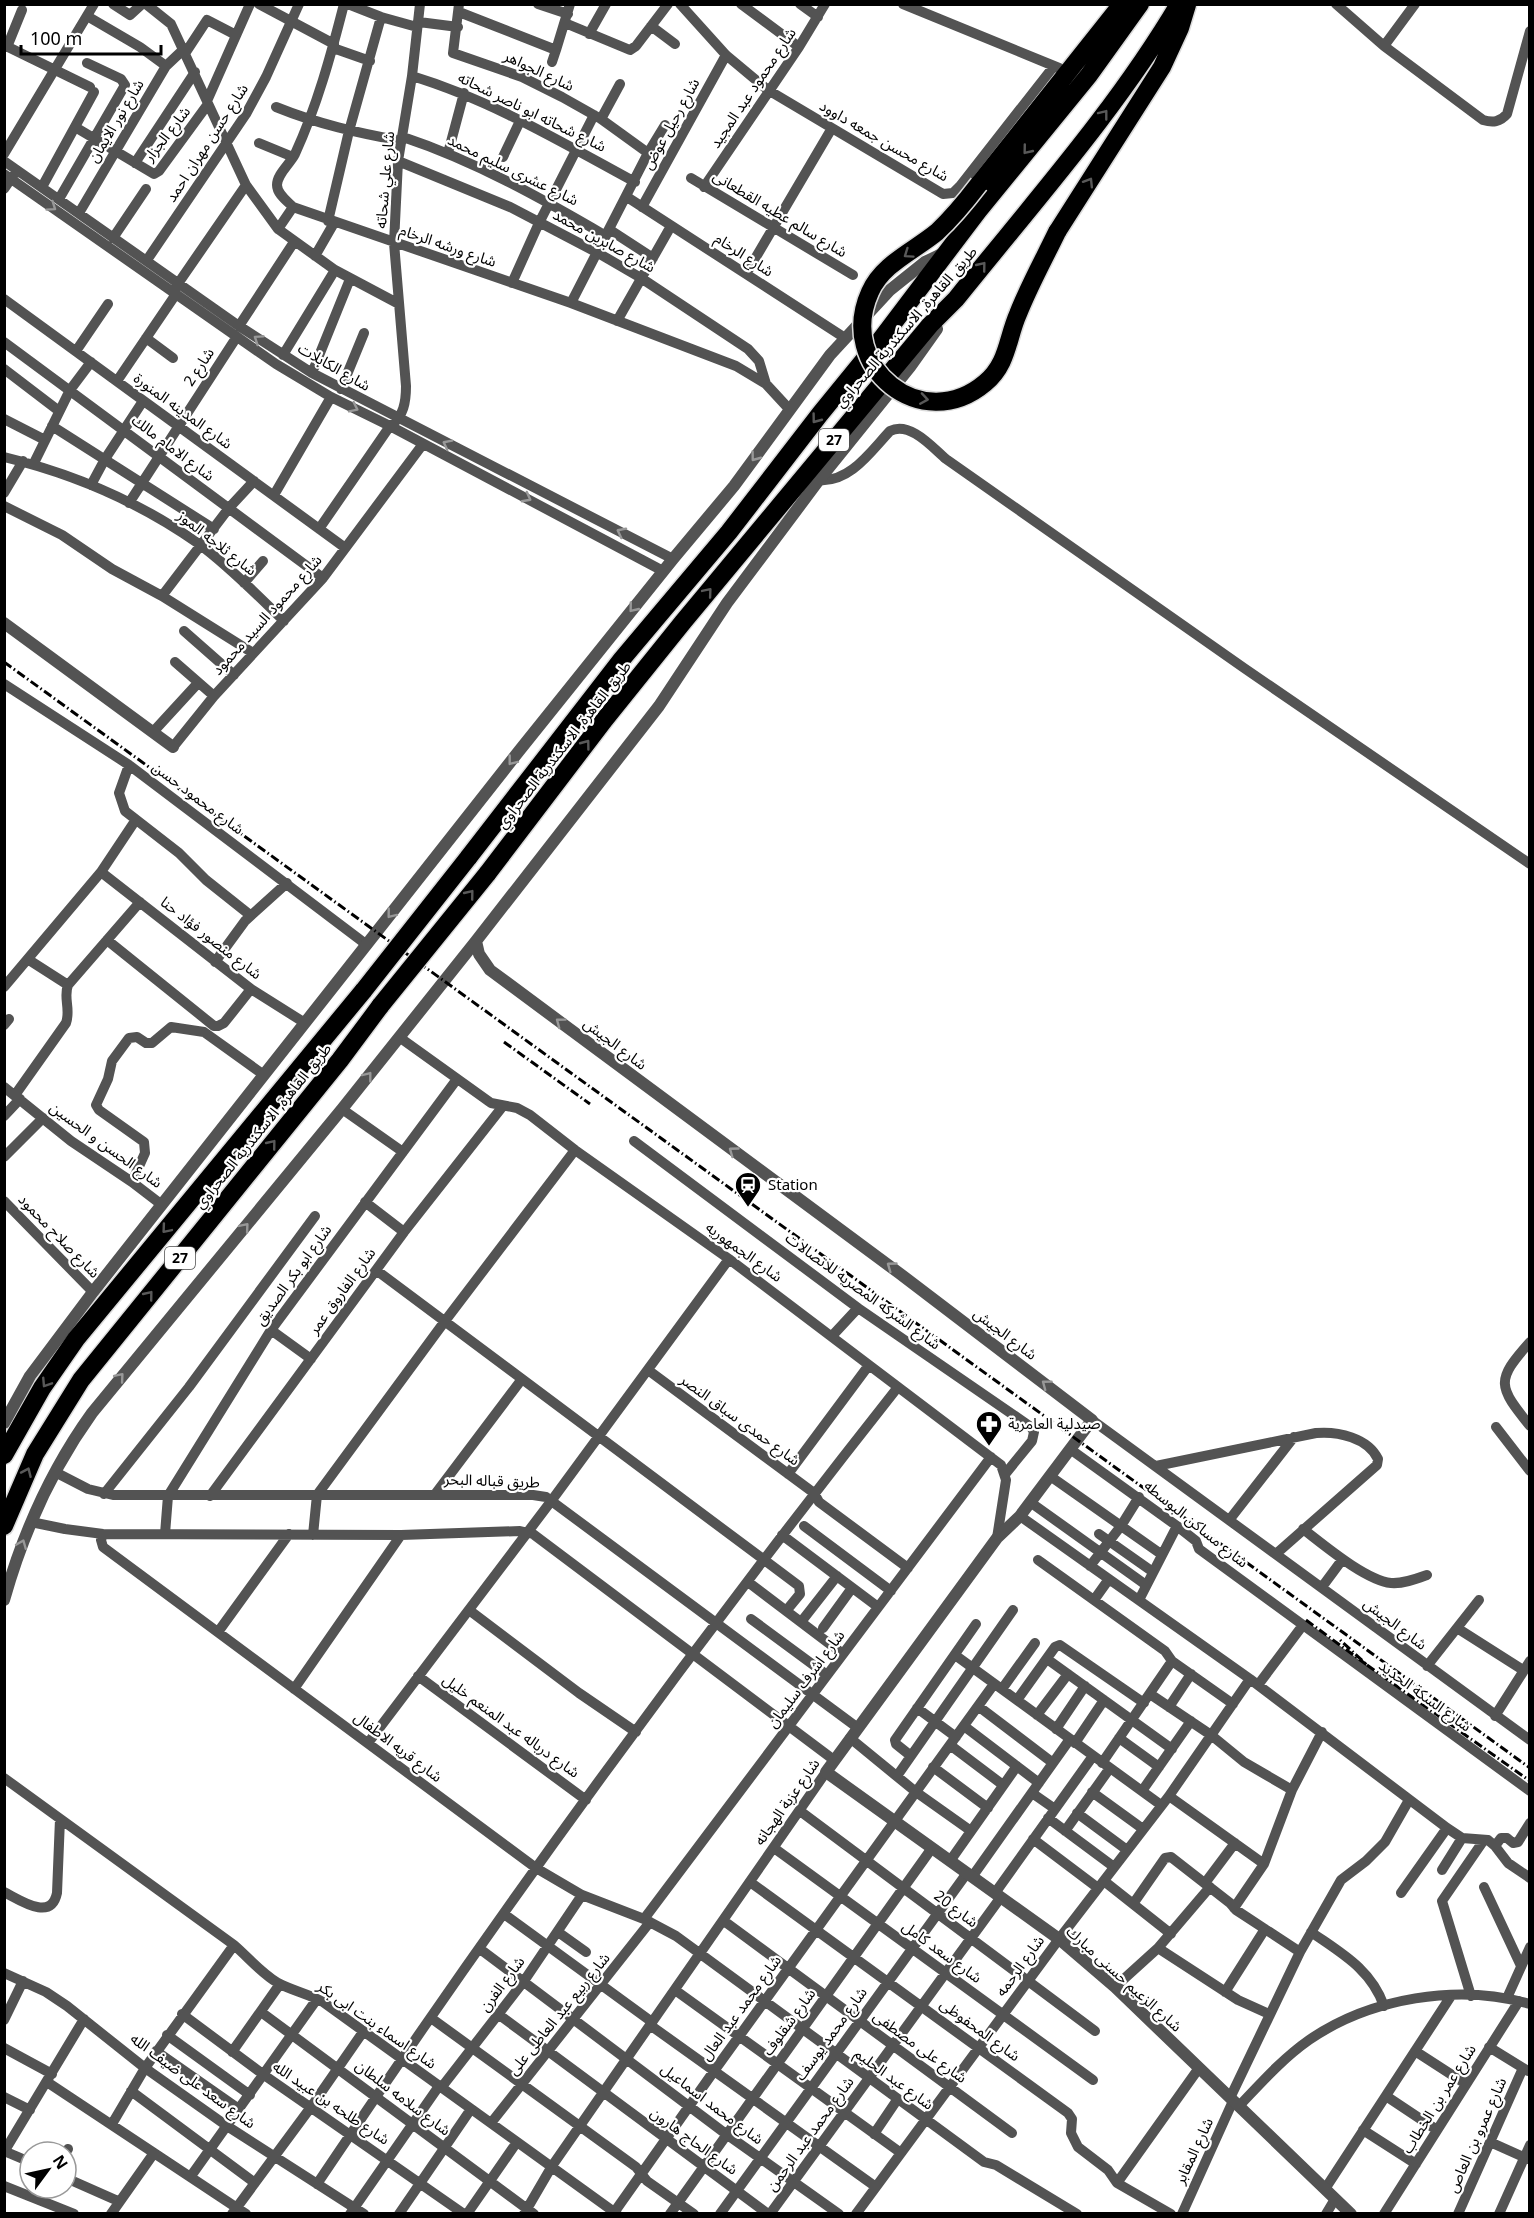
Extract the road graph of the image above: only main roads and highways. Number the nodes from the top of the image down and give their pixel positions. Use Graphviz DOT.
graph roads {
  1 [pos="1122,4"];
  2 [pos="1140,4"];
  3 [pos="1179,4"];
  4 [pos="1187,4"];
  5 [pos="4,1455"];
  6 [pos="4,1526"];
  1 -- 4 [label="highway, one-way, bridge"];
  2 -- 5 [label="highway, طريق القاهرة, الاسكندرية الصحراوي / 27, one-way, bridge"];
  6 -- 3 [label="highway, طريق القاهرة, الاسكندرية الصحراوي / 27, one-way, bridge"];
}
